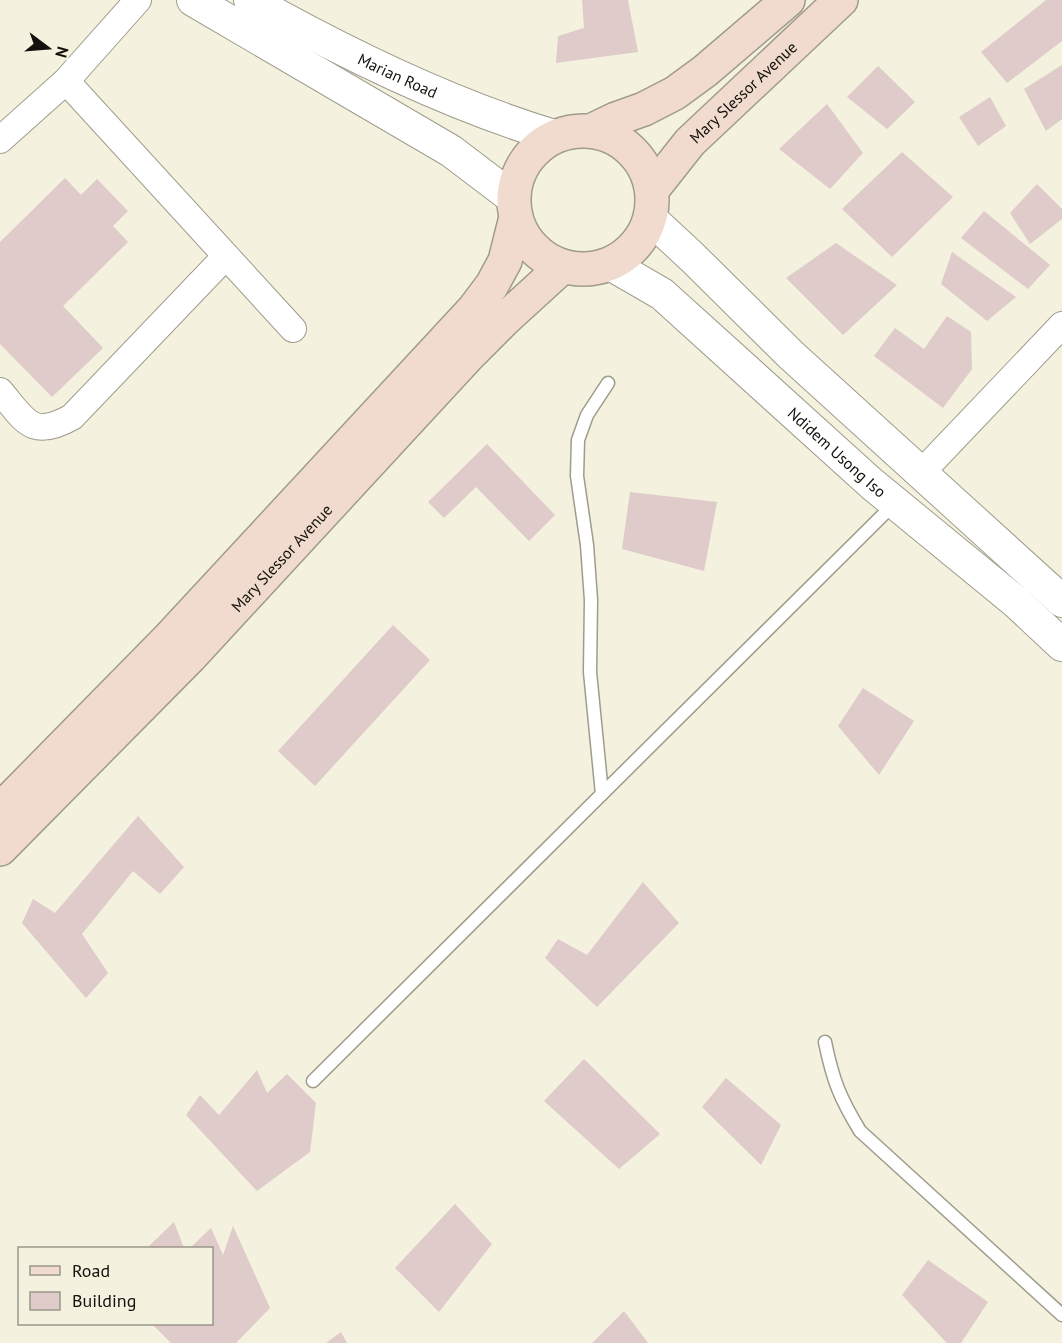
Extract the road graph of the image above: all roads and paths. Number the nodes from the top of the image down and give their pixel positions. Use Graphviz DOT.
graph roads {
  1 [pos="138,0"];
  2 [pos="193,0"];
  3 [pos="249,0"];
  4 [pos="788,0"];
  5 [pos="841,0"];
  6 [pos="66,81"];
  7 [pos="593,130"];
  8 [pos="554,136"];
  9 [pos="0,140"];
  10 [pos="651,204"];
  11 [pos="514,208"];
  12 [pos="226,256"];
  13 [pos="610,264"];
  14 [pos="562,267"];
  15 [pos="1062,325"];
  16 [pos="293,329"];
  17 [pos="608,383"];
  18 [pos="0,391"];
  19 [pos="921,473"];
  20 [pos="895,503"];
  21 [pos="1062,601"];
  22 [pos="1062,645"];
  23 [pos="602,794"];
  24 [pos="0,810"];
  25 [pos="0,849"];
  26 [pos="825,1042"];
  27 [pos="313,1081"];
  28 [pos="1062,1315"];
  1 -- 6 [label="street"];
  2 -- 11 [label="street"];
  3 -- 8 [label="street, Marian Road"];
  4 -- 7 [label="main road"];
  5 -- 10 [label="main road, Mary Slessor Avenue"];
  6 -- 9 [label="street"];
  6 -- 12 [label="street"];
  7 -- 8 [label="main road"];
  7 -- 10 [label="main road"];
  8 -- 11 [label="main road"];
  10 -- 13 [label="main road"];
  10 -- 19 [label="street"];
  11 -- 14 [label="main road"];
  11 -- 24 [label="main road, Mary Slessor Avenue"];
  12 -- 16 [label="street"];
  12 -- 18 [label="street"];
  13 -- 14 [label="main road"];
  13 -- 20 [label="street, Ndidem Usong Iso"];
  14 -- 25 [label="main road, Mary Slessor Avenue"];
  15 -- 19 [label="street"];
  17 -- 23 [label="lane"];
  19 -- 21 [label="street"];
  20 -- 22 [label="street, Ndidem Usong Iso"];
  20 -- 23 [label="lane"];
  23 -- 27 [label="lane"];
  26 -- 28 [label="lane"];
}
